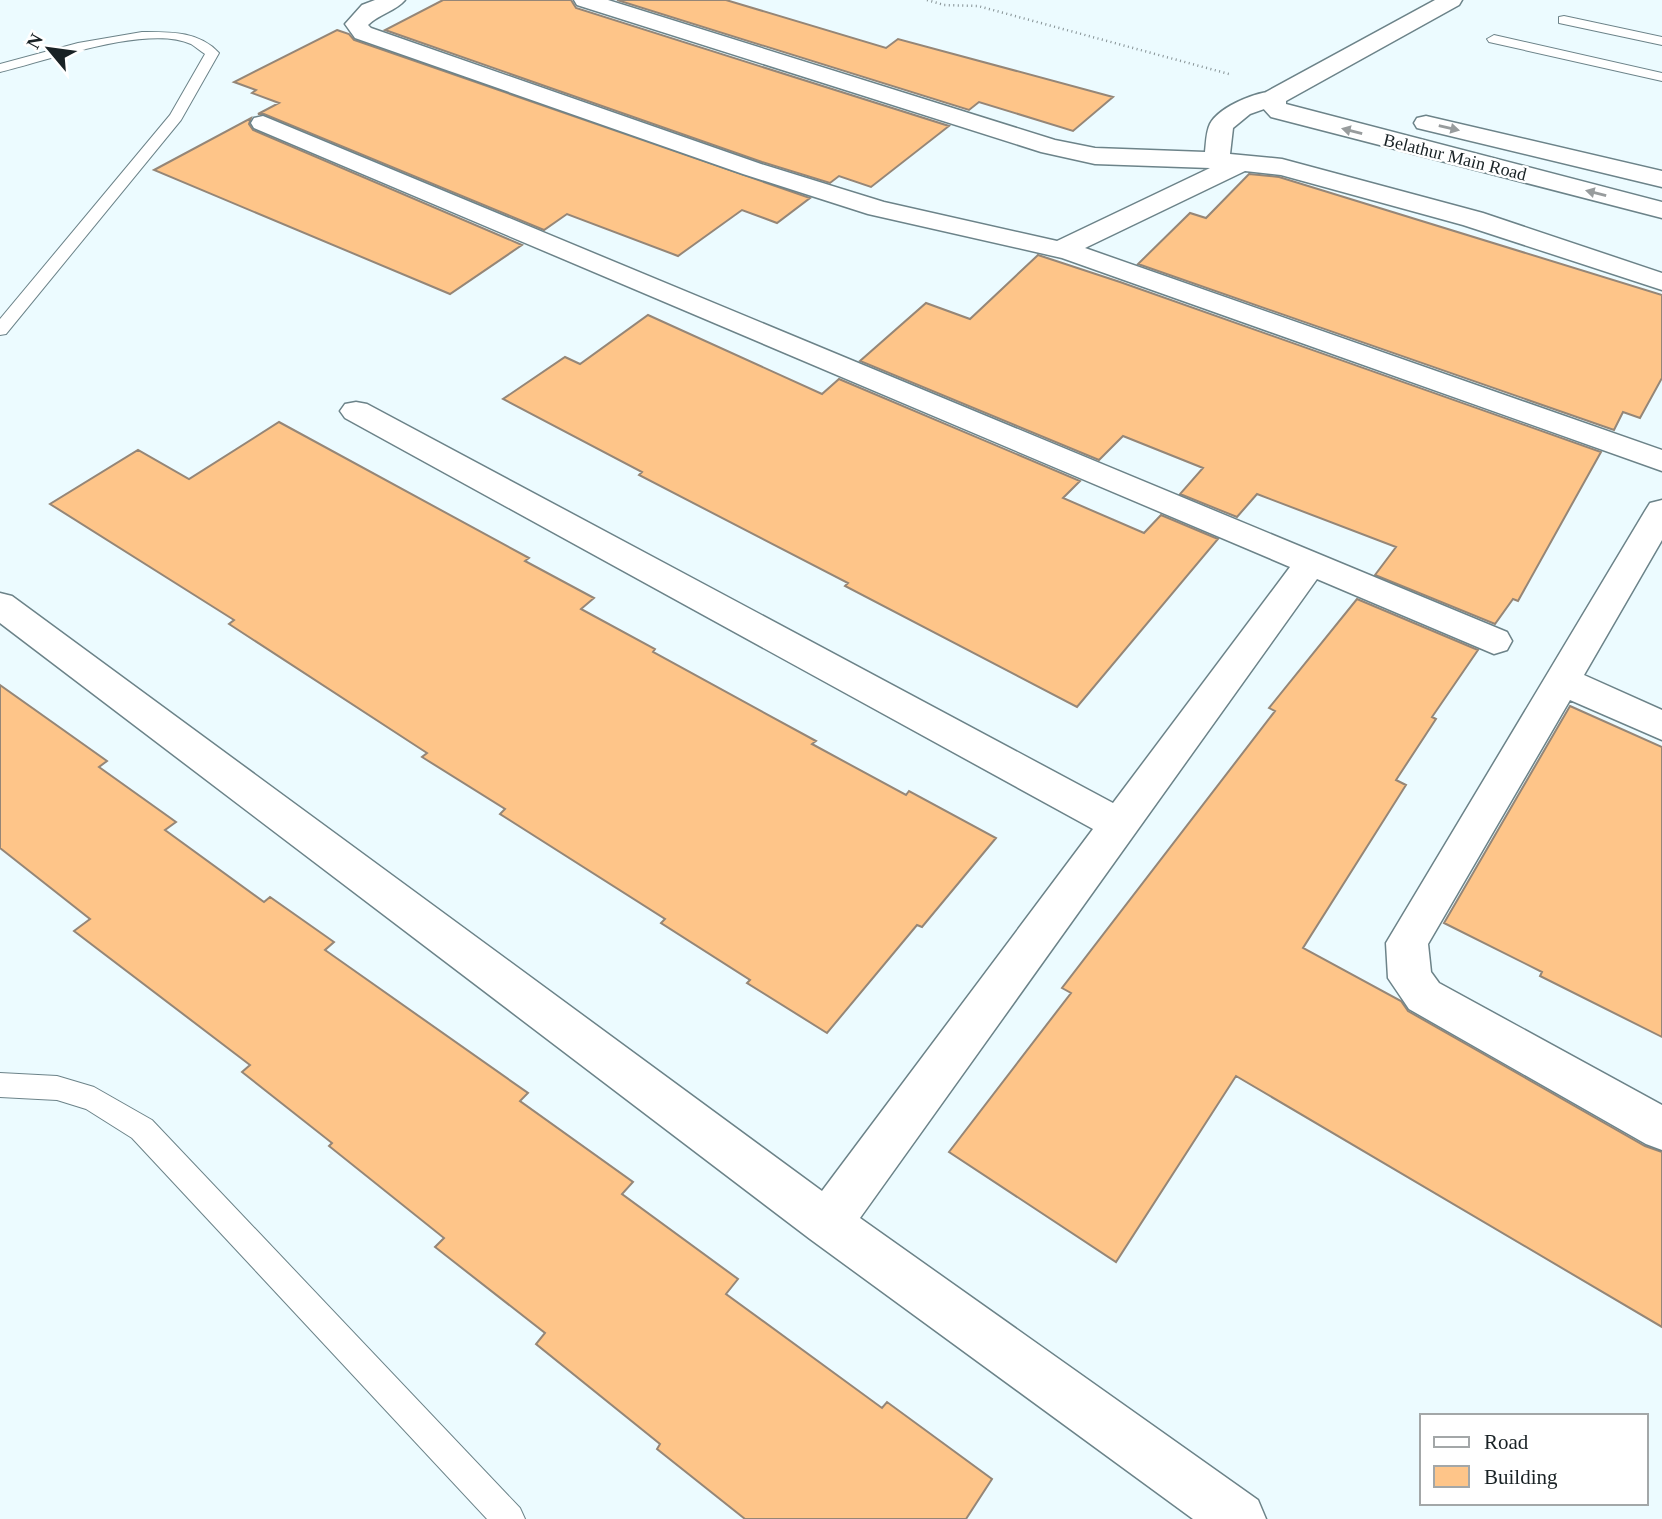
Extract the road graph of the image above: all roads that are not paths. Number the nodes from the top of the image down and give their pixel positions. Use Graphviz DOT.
graph roads {
  1 [pos="394,0"];
  2 [pos="585,0"];
  3 [pos="1451,0"];
  4 [pos="1564,20"];
  5 [pos="1494,40"];
  6 [pos="1662,41"];
  7 [pos="0,68"];
  8 [pos="1662,77"];
  9 [pos="1282,93"];
  10 [pos="1328,99"];
  11 [pos="1408,118"];
  12 [pos="263,122"];
  13 [pos="1230,161"];
  14 [pos="1662,179"];
  15 [pos="1662,210"];
  16 [pos="1061,248"];
  17 [pos="1662,282"];
  18 [pos="0,330"];
  19 [pos="356,411"];
  20 [pos="1662,461"];
  21 [pos="1662,511"];
  22 [pos="1311,563"];
  23 [pos="0,605"];
  24 [pos="1494,641"];
  25 [pos="1568,671"];
  26 [pos="1662,699"];
  27 [pos="1662,726"];
  28 [pos="1119,825"];
  29 [pos="0,1085"];
  30 [pos="1662,1129"];
  31 [pos="827,1223"];
  32 [pos="509,1519"];
  33 [pos="1239,1519"];
  1 -- 16 [label="street"];
  2 -- 13 [label="street"];
  3 -- 9 [label="street"];
  4 -- 6 [label="lane"];
  5 -- 8 [label="lane"];
  7 -- 18 [label="lane"];
  9 -- 10 [label="street"];
  9 -- 13 [label="street"];
  15 -- 9 [label="street, Belathur Main Road, one-way"];
  11 -- 14 [label="street, Belathur Main Road, one-way"];
  12 -- 22 [label="street"];
  13 -- 16 [label="street"];
  13 -- 17 [label="street"];
  16 -- 20 [label="street"];
  19 -- 28 [label="street"];
  21 -- 25 [label="street"];
  22 -- 24 [label="street"];
  22 -- 28 [label="street"];
  23 -- 31 [label="street"];
  25 -- 26 [label="street"];
  25 -- 27 [label="street"];
  25 -- 30 [label="street"];
  28 -- 31 [label="street"];
  29 -- 32 [label="lane"];
  31 -- 33 [label="street"];
}
